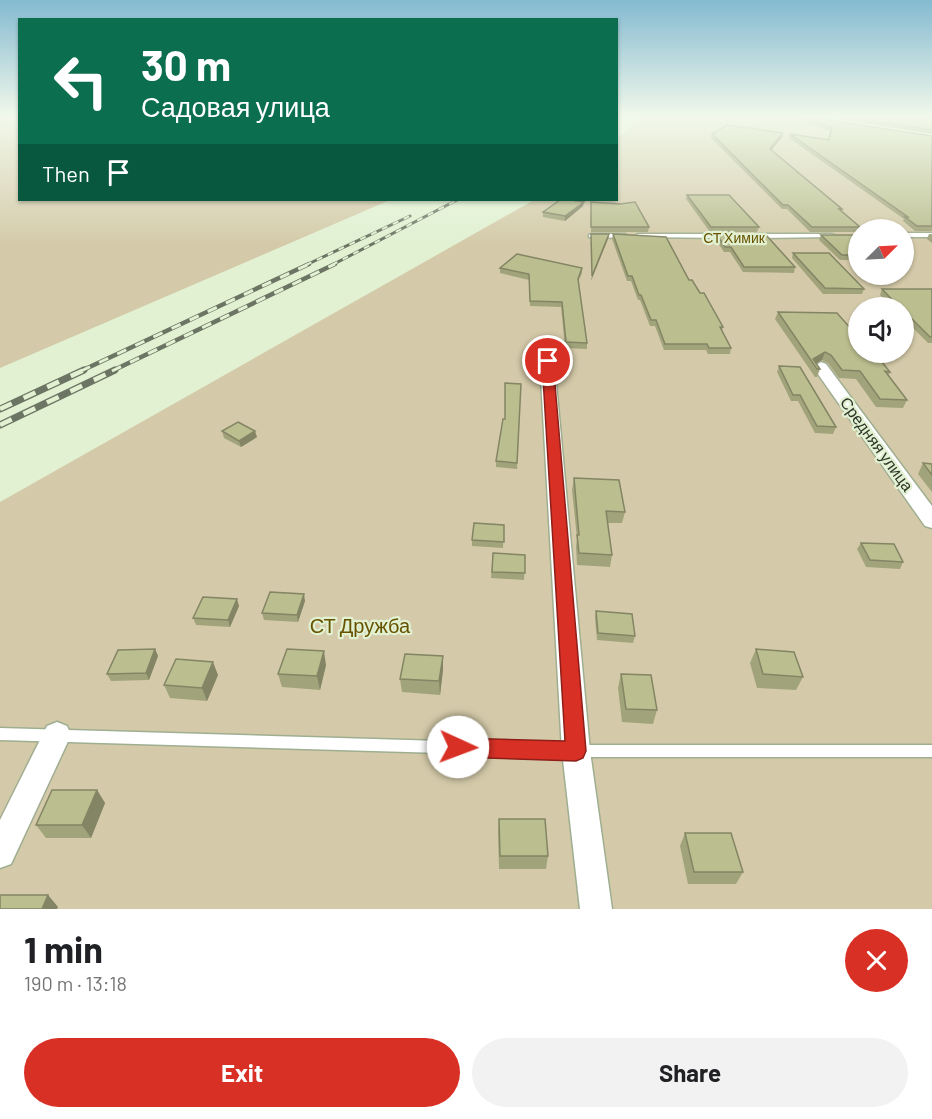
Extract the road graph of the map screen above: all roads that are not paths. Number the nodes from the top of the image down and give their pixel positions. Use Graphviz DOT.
graph roads {
  1 [pos="914,235"];
  2 [pos="932,235"];
  3 [pos="591,236"];
  4 [pos="730,236"];
  5 [pos="752,236"];
  6 [pos="843,236"];
  7 [pos="548,361"];
  8 [pos="821,368"];
  9 [pos="932,522"];
  10 [pos="0,734"];
  11 [pos="57,735"];
  12 [pos="576,751"];
  13 [pos="932,751"];
  14 [pos="0,853"];
  15 [pos="597,909"];
  1 -- 2 [label="lane"];
  3 -- 4 [label="lane"];
  5 -- 6 [label="lane"];
  7 -- 12 [label="street"];
  8 -- 9 [label="street, Средняя улица"];
  10 -- 11 [label="lane"];
  11 -- 12 [label="lane"];
  11 -- 14 [label="street"];
  12 -- 13 [label="lane"];
  12 -- 15 [label="street"];
}
